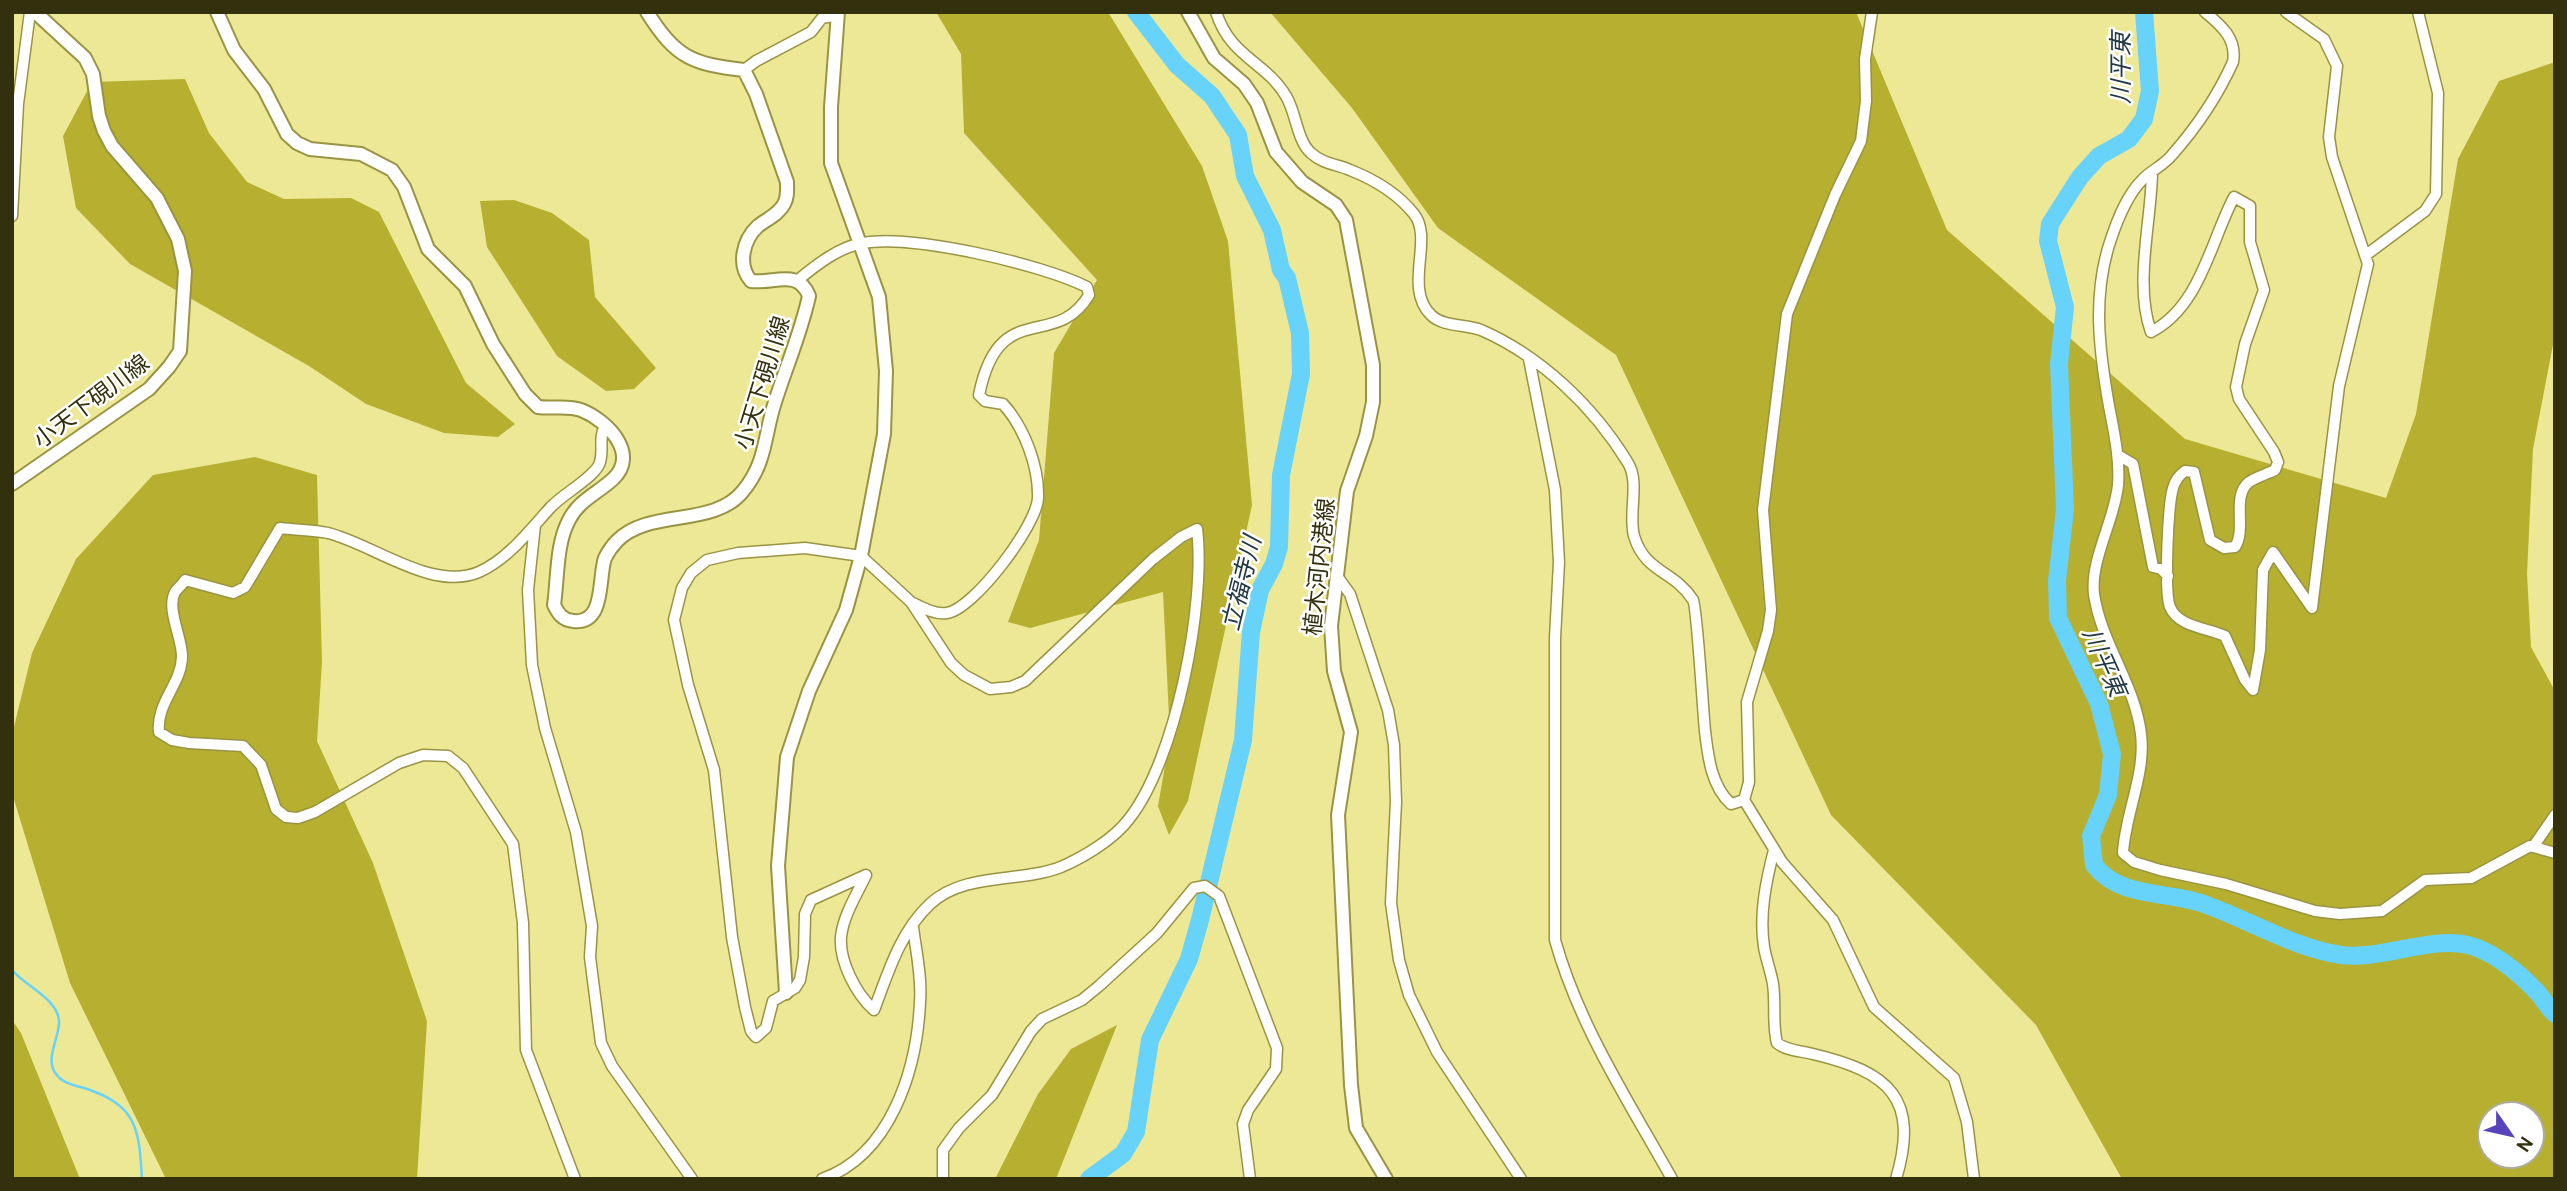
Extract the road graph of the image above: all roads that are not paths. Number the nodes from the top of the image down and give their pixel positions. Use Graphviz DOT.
graph roads {
  1 [pos="32,12"];
  2 [pos="217,12"];
  3 [pos="647,12"];
  4 [pos="1188,12"];
  5 [pos="1216,12"];
  6 [pos="1872,12"];
  7 [pos="2205,12"];
  8 [pos="2286,12"];
  9 [pos="2418,12"];
  10 [pos="838,14"];
  11 [pos="744,71"];
  12 [pos="2152,173"];
  13 [pos="12,216"];
  14 [pos="860,243"];
  15 [pos="2367,255"];
  16 [pos="798,280"];
  17 [pos="1529,359"];
  18 [pos="605,426"];
  19 [pos="2118,455"];
  20 [pos="12,484"];
  21 [pos="535,524"];
  22 [pos="861,556"];
  23 [pos="1337,576"];
  24 [pos="2168,576"];
  25 [pos="911,602"];
  26 [pos="1744,800"];
  27 [pos="2555,815"];
  28 [pos="2533,847"];
  29 [pos="1774,850"];
  30 [pos="2555,853"];
  31 [pos="913,927"];
  32 [pos="786,993"];
  33 [pos="575,1179"];
  34 [pos="692,1179"];
  35 [pos="822,1179"];
  36 [pos="943,1179"];
  37 [pos="1250,1179"];
  38 [pos="1386,1179"];
  39 [pos="1521,1179"];
  40 [pos="1672,1179"];
  41 [pos="1896,1179"];
  42 [pos="1974,1179"];
  1 -- 13 [label="street"];
  1 -- 20 [label="main road, 小天下硯川線"];
  2 -- 18 [label="main road, 小天下硯川線"];
  3 -- 11 [label="main road"];
  4 -- 23 [label="main road, 植木河内港線"];
  5 -- 17 [label="street"];
  6 -- 26 [label="street"];
  7 -- 12 [label="street"];
  8 -- 15 [label="street"];
  9 -- 15 [label="street"];
  10 -- 11 [label="street"];
  10 -- 14 [label="main road"];
  11 -- 16 [label="main road, 小天下硯川線"];
  12 -- 19 [label="street"];
  12 -- 24 [label="street"];
  14 -- 16 [label="street"];
  14 -- 22 [label="main road"];
  14 -- 25 [label="street"];
  15 -- 24 [label="street"];
  16 -- 18 [label="main road, 小天下硯川線"];
  17 -- 26 [label="street"];
  17 -- 40 [label="street"];
  18 -- 21 [label="street"];
  19 -- 24 [label="street"];
  19 -- 28 [label="street"];
  21 -- 33 [label="street"];
  21 -- 34 [label="street"];
  22 -- 25 [label="street"];
  22 -- 32 [label="main road"];
  22 -- 32 [label="street"];
  23 -- 38 [label="main road, 植木河内港線"];
  23 -- 39 [label="street"];
  25 -- 31 [label="street"];
  26 -- 29 [label="street"];
  27 -- 28 [label="street"];
  28 -- 30 [label="street"];
  29 -- 41 [label="street"];
  29 -- 42 [label="street"];
  31 -- 32 [label="street"];
  31 -- 35 [label="street"];
  36 -- 37 [label="street"];
}
